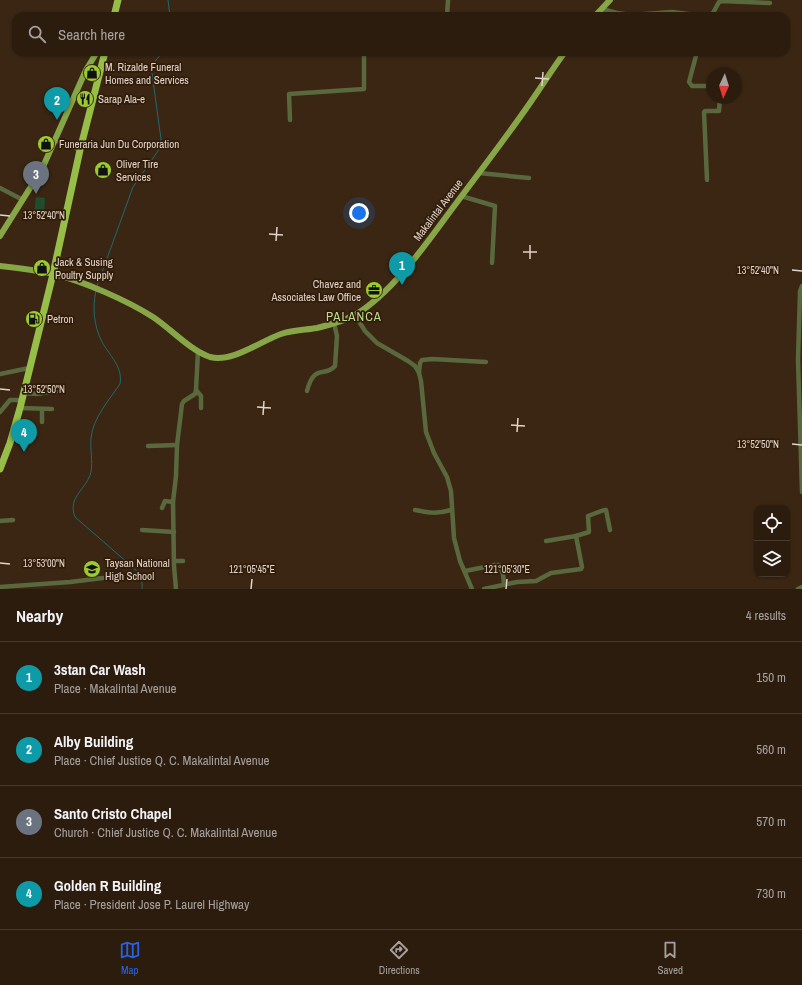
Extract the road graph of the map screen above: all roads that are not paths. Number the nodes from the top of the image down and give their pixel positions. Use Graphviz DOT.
graph roads {
  1 [pos="118,0"];
  2 [pos="448,0"];
  3 [pos="610,0"];
  4 [pos="770,3"];
  5 [pos="602,9"];
  6 [pos="115,12"];
  7 [pos="448,12"];
  8 [pos="599,12"];
  9 [pos="613,12"];
  10 [pos="714,12"];
  11 [pos="95,56"];
  12 [pos="104,56"];
  13 [pos="364,56"];
  14 [pos="562,56"];
  15 [pos="696,56"];
  16 [pos="706,86"];
  17 [pos="720,104"];
  18 [pos="290,120"];
  19 [pos="55,140"];
  20 [pos="80,150"];
  21 [pos="479,173"];
  22 [pos="530,178"];
  23 [pos="707,180"];
  24 [pos="0,188"];
  25 [pos="461,196"];
  26 [pos="23,200"];
  27 [pos="0,236"];
  28 [pos="492,263"];
  29 [pos="0,266"];
  30 [pos="53,274"];
  31 [pos="802,286"];
  32 [pos="355,315"];
  33 [pos="334,323"];
  34 [pos="198,351"];
  35 [pos="486,362"];
  36 [pos="30,368"];
  37 [pos="419,373"];
  38 [pos="0,374"];
  39 [pos="62,390"];
  40 [pos="196,390"];
  41 [pos="307,391"];
  42 [pos="23,397"];
  43 [pos="20,408"];
  44 [pos="201,408"];
  45 [pos="42,409"];
  46 [pos="52,409"];
  47 [pos="0,412"];
  48 [pos="42,422"];
  49 [pos="177,445"];
  50 [pos="148,446"];
  51 [pos="0,469"];
  52 [pos="802,492"];
  53 [pos="173,502"];
  54 [pos="162,508"];
  55 [pos="415,510"];
  56 [pos="451,510"];
  57 [pos="13,520"];
  58 [pos="0,521"];
  59 [pos="142,530"];
  60 [pos="610,530"];
  61 [pos="174,532"];
  62 [pos="576,536"];
  63 [pos="546,541"];
  64 [pos="174,561"];
  65 [pos="183,561"];
  66 [pos="465,571"];
  67 [pos="103,578"];
  68 [pos="70,582"];
  69 [pos="504,584"];
  70 [pos="0,587"];
  71 [pos="802,587"];
  72 [pos="70,589"];
  73 [pos="176,589"];
  74 [pos="472,589"];
  75 [pos="484,589"];
  76 [pos="798,589"];
  1 -- 6 [label="highway"];
  2 -- 7 [label="street"];
  3 -- 5 [label="main road"];
  4 -- 10 [label="street"];
  5 -- 8 [label="main road"];
  5 -- 9 [label="street"];
  11 -- 19 [label="main road"];
  12 -- 20 [label="highway"];
  13 -- 18 [label="street"];
  14 -- 21 [label="main road, Makalintal Avenue"];
  15 -- 16 [label="street"];
  17 -- 23 [label="street"];
  19 -- 20 [label="street"];
  19 -- 26 [label="main road"];
  20 -- 30 [label="highway"];
  21 -- 22 [label="street"];
  21 -- 25 [label="main road, Makalintal Avenue"];
  24 -- 26 [label="street"];
  25 -- 28 [label="street"];
  25 -- 32 [label="main road, Makalintal Avenue"];
  26 -- 27 [label="main road"];
  29 -- 30 [label="main road, Makalintal Avenue"];
  30 -- 34 [label="main road, Makalintal Avenue"];
  30 -- 36 [label="highway"];
  31 -- 52 [label="street"];
  32 -- 33 [label="main road, Makalintal Avenue"];
  32 -- 37 [label="street"];
  33 -- 34 [label="main road, Makalintal Avenue"];
  33 -- 41 [label="street"];
  34 -- 40 [label="street"];
  35 -- 37 [label="street"];
  36 -- 38 [label="street"];
  36 -- 42 [label="highway"];
  37 -- 56 [label="street"];
  39 -- 42 [label="street"];
  40 -- 44 [label="street"];
  40 -- 49 [label="street"];
  42 -- 43 [label="highway"];
  42 -- 47 [label="street"];
  43 -- 45 [label="street"];
  43 -- 51 [label="highway"];
  45 -- 46 [label="street"];
  45 -- 48 [label="street"];
  49 -- 50 [label="street"];
  49 -- 53 [label="street"];
  53 -- 54 [label="street"];
  53 -- 61 [label="street"];
  55 -- 56 [label="street"];
  56 -- 66 [label="street"];
  57 -- 58 [label="street"];
  59 -- 61 [label="street"];
  60 -- 62 [label="street"];
  61 -- 64 [label="street"];
  62 -- 63 [label="street"];
  62 -- 69 [label="street"];
  64 -- 65 [label="street"];
  64 -- 73 [label="street"];
  66 -- 69 [label="street"];
  66 -- 74 [label="street"];
  67 -- 68 [label="street"];
  68 -- 70 [label="street"];
  68 -- 72 [label="street"];
  69 -- 75 [label="street"];
  71 -- 76 [label="street"];
}
